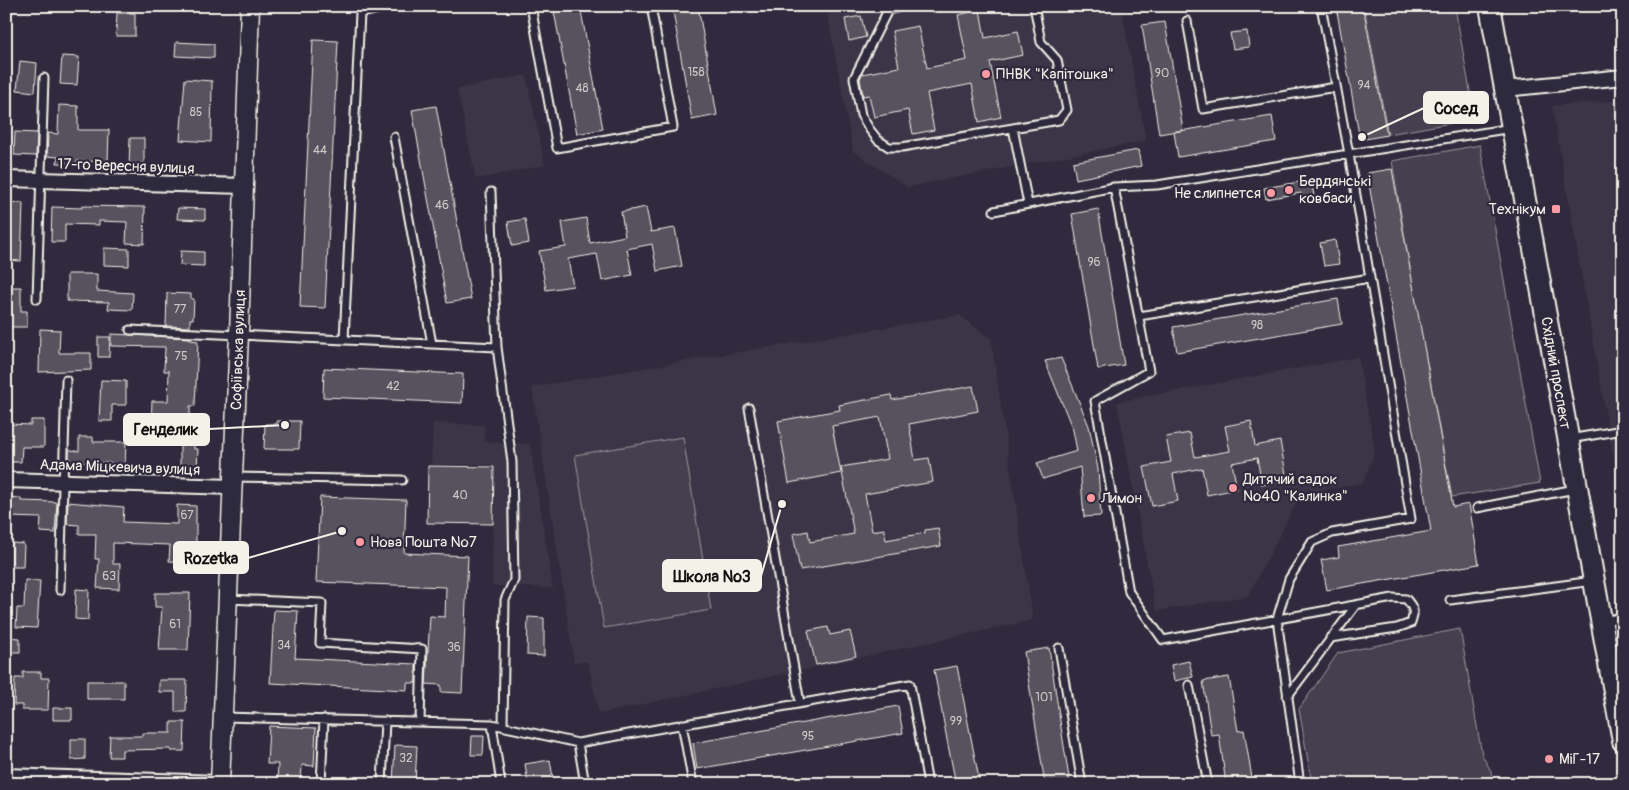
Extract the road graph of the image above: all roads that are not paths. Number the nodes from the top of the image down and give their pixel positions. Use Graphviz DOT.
graph roads {
  1 [pos="250,6"];
  2 [pos="393,6"];
  3 [pos="531,6"];
  4 [pos="651,6"];
  5 [pos="906,6"];
  6 [pos="1034,6"];
  7 [pos="1321,6"];
  8 [pos="1490,6"];
  9 [pos="1187,21"];
  10 [pos="1623,77"];
  11 [pos="44,78"];
  12 [pos="1336,87"];
  13 [pos="1505,89"];
  14 [pos="1013,128"];
  15 [pos="1512,128"];
  16 [pos="394,137"];
  17 [pos="1348,154"];
  18 [pos="6,179"];
  19 [pos="42,180"];
  20 [pos="244,186"];
  21 [pos="1114,187"];
  22 [pos="491,192"];
  23 [pos="1028,204"];
  24 [pos="994,211"];
  25 [pos="1370,278"];
  26 [pos="38,299"];
  27 [pos="1139,316"];
  28 [pos="130,330"];
  29 [pos="239,334"];
  30 [pos="344,340"];
  31 [pos="432,344"];
  32 [pos="497,347"];
  33 [pos="66,380"];
  34 [pos="749,408"];
  35 [pos="1623,430"];
  36 [pos="1568,440"];
  37 [pos="6,480"];
  38 [pos="402,480"];
  39 [pos="64,482"];
  40 [pos="233,482"];
  41 [pos="1577,489"];
  42 [pos="1477,508"];
  43 [pos="1594,581"];
  44 [pos="60,590"];
  45 [pos="228,599"];
  46 [pos="1450,600"];
  47 [pos="1356,605"];
  48 [pos="1623,617"];
  49 [pos="1277,619"];
  50 [pos="1601,621"];
  51 [pos="1330,638"];
  52 [pos="1059,648"];
  53 [pos="1189,684"];
  54 [pos="1287,697"];
  55 [pos="800,703"];
  56 [pos="223,717"];
  57 [pos="324,719"];
  58 [pos="385,721"];
  59 [pos="420,722"];
  60 [pos="492,724"];
  61 [pos="682,724"];
  62 [pos="503,726"];
  63 [pos="1623,740"];
  64 [pos="578,743"];
  65 [pos="6,776"];
  66 [pos="23,780"];
  67 [pos="220,784"];
  68 [pos="322,784"];
  69 [pos="382,784"];
  70 [pos="502,784"];
  71 [pos="585,784"];
  72 [pos="693,784"];
  73 [pos="928,784"];
  74 [pos="1082,784"];
  75 [pos="1208,784"];
  76 [pos="1300,784"];
  1 -- 20 [label="street, Софіївська вулиця"];
  2 -- 30 [label="lane"];
  3 -- 4 [label="lane"];
  5 -- 14 [label="lane"];
  6 -- 14 [label="lane"];
  7 -- 12 [label="lane"];
  8 -- 13 [label="main road, Східний проспект"];
  9 -- 12 [label="lane"];
  10 -- 13 [label="street"];
  11 -- 19 [label="lane"];
  12 -- 17 [label="lane"];
  13 -- 15 [label="main road, Східний проспект"];
  14 -- 23 [label="lane"];
  15 -- 17 [label="lane"];
  15 -- 36 [label="main road, Східний проспект"];
  16 -- 31 [label="lane"];
  17 -- 21 [label="lane"];
  17 -- 25 [label="lane"];
  18 -- 19 [label="street, 17-го Вересня вулиця"];
  19 -- 20 [label="street, 17-го Вересня вулиця"];
  19 -- 26 [label="lane"];
  20 -- 29 [label="street, Софіївська вулиця"];
  21 -- 23 [label="lane"];
  21 -- 27 [label="lane"];
  22 -- 32 [label="lane"];
  23 -- 24 [label="lane"];
  25 -- 27 [label="lane"];
  25 -- 49 [label="lane"];
  27 -- 49 [label="lane"];
  28 -- 29 [label="lane"];
  29 -- 30 [label="lane"];
  29 -- 40 [label="street, Софіївська вулиця"];
  30 -- 31 [label="lane"];
  31 -- 32 [label="lane"];
  32 -- 62 [label="lane"];
  33 -- 39 [label="lane"];
  34 -- 55 [label="lane"];
  35 -- 36 [label="lane"];
  36 -- 41 [label="main road, Східний проспект"];
  37 -- 39 [label="street, Адама Міцкевича вулиця"];
  38 -- 40 [label="lane"];
  39 -- 40 [label="street, Адама Міцкевича вулиця"];
  39 -- 44 [label="lane"];
  40 -- 45 [label="street, Софіївська вулиця"];
  41 -- 42 [label="lane"];
  41 -- 43 [label="main road, Східний проспект"];
  43 -- 46 [label="lane"];
  43 -- 50 [label="main road, Східний проспект"];
  45 -- 56 [label="street, Софіївська вулиця"];
  45 -- 59 [label="lane"];
  47 -- 49 [label="lane"];
  47 -- 51 [label="lane"];
  47 -- 51 [label="lane"];
  48 -- 50 [label="lane"];
  49 -- 54 [label="lane"];
  50 -- 63 [label="main road, Східний проспект"];
  51 -- 54 [label="lane"];
  52 -- 74 [label="lane"];
  53 -- 75 [label="lane"];
  54 -- 76 [label="lane"];
  55 -- 61 [label="lane"];
  55 -- 73 [label="lane"];
  56 -- 57 [label="lane"];
  56 -- 67 [label="street, Софіївська вулиця"];
  57 -- 58 [label="lane"];
  57 -- 68 [label="lane"];
  58 -- 59 [label="lane"];
  58 -- 69 [label="lane"];
  59 -- 60 [label="lane"];
  60 -- 62 [label="lane"];
  60 -- 70 [label="lane"];
  61 -- 64 [label="lane"];
  61 -- 72 [label="lane"];
  62 -- 64 [label="lane"];
  64 -- 71 [label="lane"];
  65 -- 66 [label="street"];
  66 -- 67 [label="street"];
}
